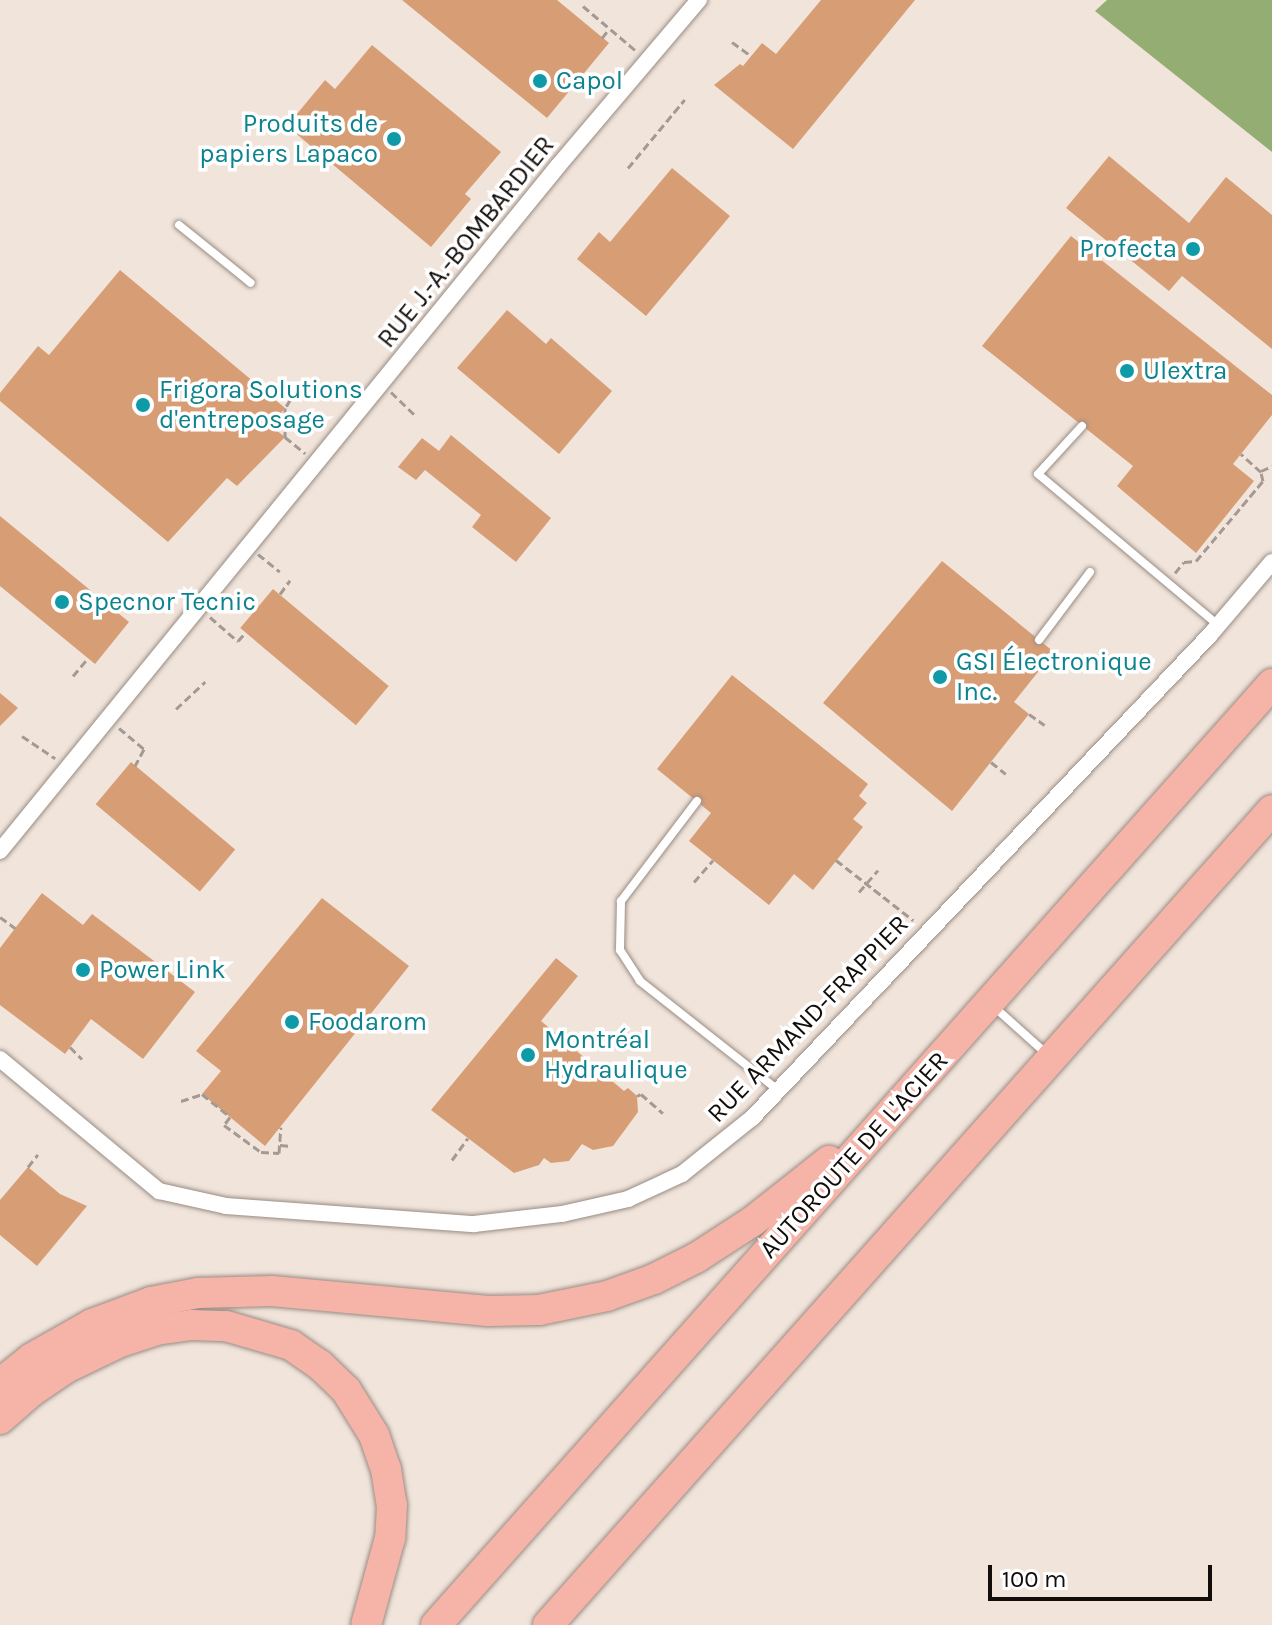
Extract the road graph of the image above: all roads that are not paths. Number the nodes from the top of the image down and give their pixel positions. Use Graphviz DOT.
graph roads {
  1 [pos="699,0"];
  2 [pos="179,225"];
  3 [pos="251,283"];
  4 [pos="1082,426"];
  5 [pos="1272,562"];
  6 [pos="1090,572"];
  7 [pos="1218,625"];
  8 [pos="1039,640"];
  9 [pos="1272,684"];
  10 [pos="697,801"];
  11 [pos="1272,810"];
  12 [pos="0,851"];
  13 [pos="989,1003"];
  14 [pos="1052,1058"];
  15 [pos="0,1059"];
  16 [pos="778,1090"];
  17 [pos="899,1105"];
  18 [pos="0,1384"];
  19 [pos="0,1419"];
  20 [pos="366,1625"];
  21 [pos="436,1625"];
  22 [pos="548,1625"];
  1 -- 12 [label="street, RUE J.-A.-BOMBARDIER"];
  2 -- 3 [label="lane"];
  4 -- 7 [label="lane"];
  5 -- 7 [label="street, RUE ARMAND-FRAPPIER"];
  6 -- 8 [label="lane"];
  7 -- 16 [label="street, RUE ARMAND-FRAPPIER"];
  9 -- 13 [label="highway, AUTOROUTE DE L'ACIER"];
  10 -- 16 [label="lane"];
  11 -- 14 [label="highway"];
  13 -- 14 [label="lane"];
  13 -- 17 [label="highway, AUTOROUTE DE L'ACIER"];
  14 -- 22 [label="highway"];
  15 -- 16 [label="street, RUE ARMAND-FRAPPIER"];
  17 -- 18 [label="highway"];
  17 -- 21 [label="highway, AUTOROUTE DE L'ACIER"];
  19 -- 20 [label="highway"];
}
